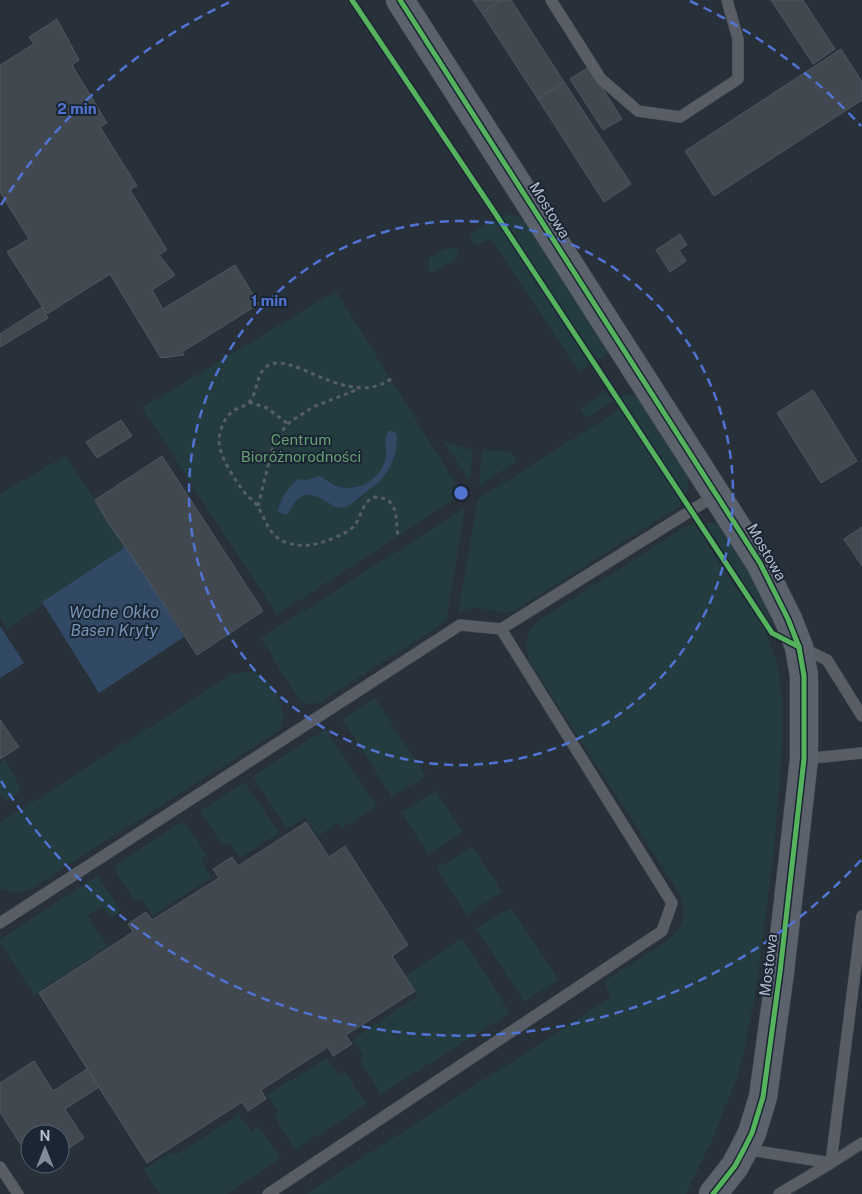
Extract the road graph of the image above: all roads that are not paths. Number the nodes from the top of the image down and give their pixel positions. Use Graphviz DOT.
graph roads {
  1 [pos="400,0"];
  2 [pos="551,0"];
  3 [pos="727,0"];
  4 [pos="717,494"];
  5 [pos="501,629"];
  6 [pos="799,647"];
  7 [pos="862,716"];
  8 [pos="862,753"];
  9 [pos="804,759"];
  10 [pos="862,916"];
  11 [pos="0,923"];
  12 [pos="862,1143"];
  13 [pos="744,1148"];
  14 [pos="831,1163"];
  15 [pos="0,1167"];
  16 [pos="796,1190"];
  17 [pos="18,1194"];
  18 [pos="268,1194"];
  19 [pos="713,1194"];
  20 [pos="779,1194"];
  1 -- 4 [label="street, Mostowa"];
  2 -- 3 [label="lane"];
  4 -- 5 [label="lane"];
  4 -- 6 [label="street, Mostowa"];
  5 -- 11 [label="lane"];
  5 -- 18 [label="lane"];
  6 -- 7 [label="lane"];
  6 -- 9 [label="street, Mostowa"];
  8 -- 9 [label="lane"];
  9 -- 13 [label="street, Mostowa"];
  10 -- 14 [label="lane"];
  12 -- 14 [label="lane"];
  13 -- 14 [label="lane"];
  13 -- 19 [label="street, Mostowa"];
  14 -- 16 [label="lane"];
  15 -- 17 [label="lane"];
  16 -- 20 [label="lane"];
}
